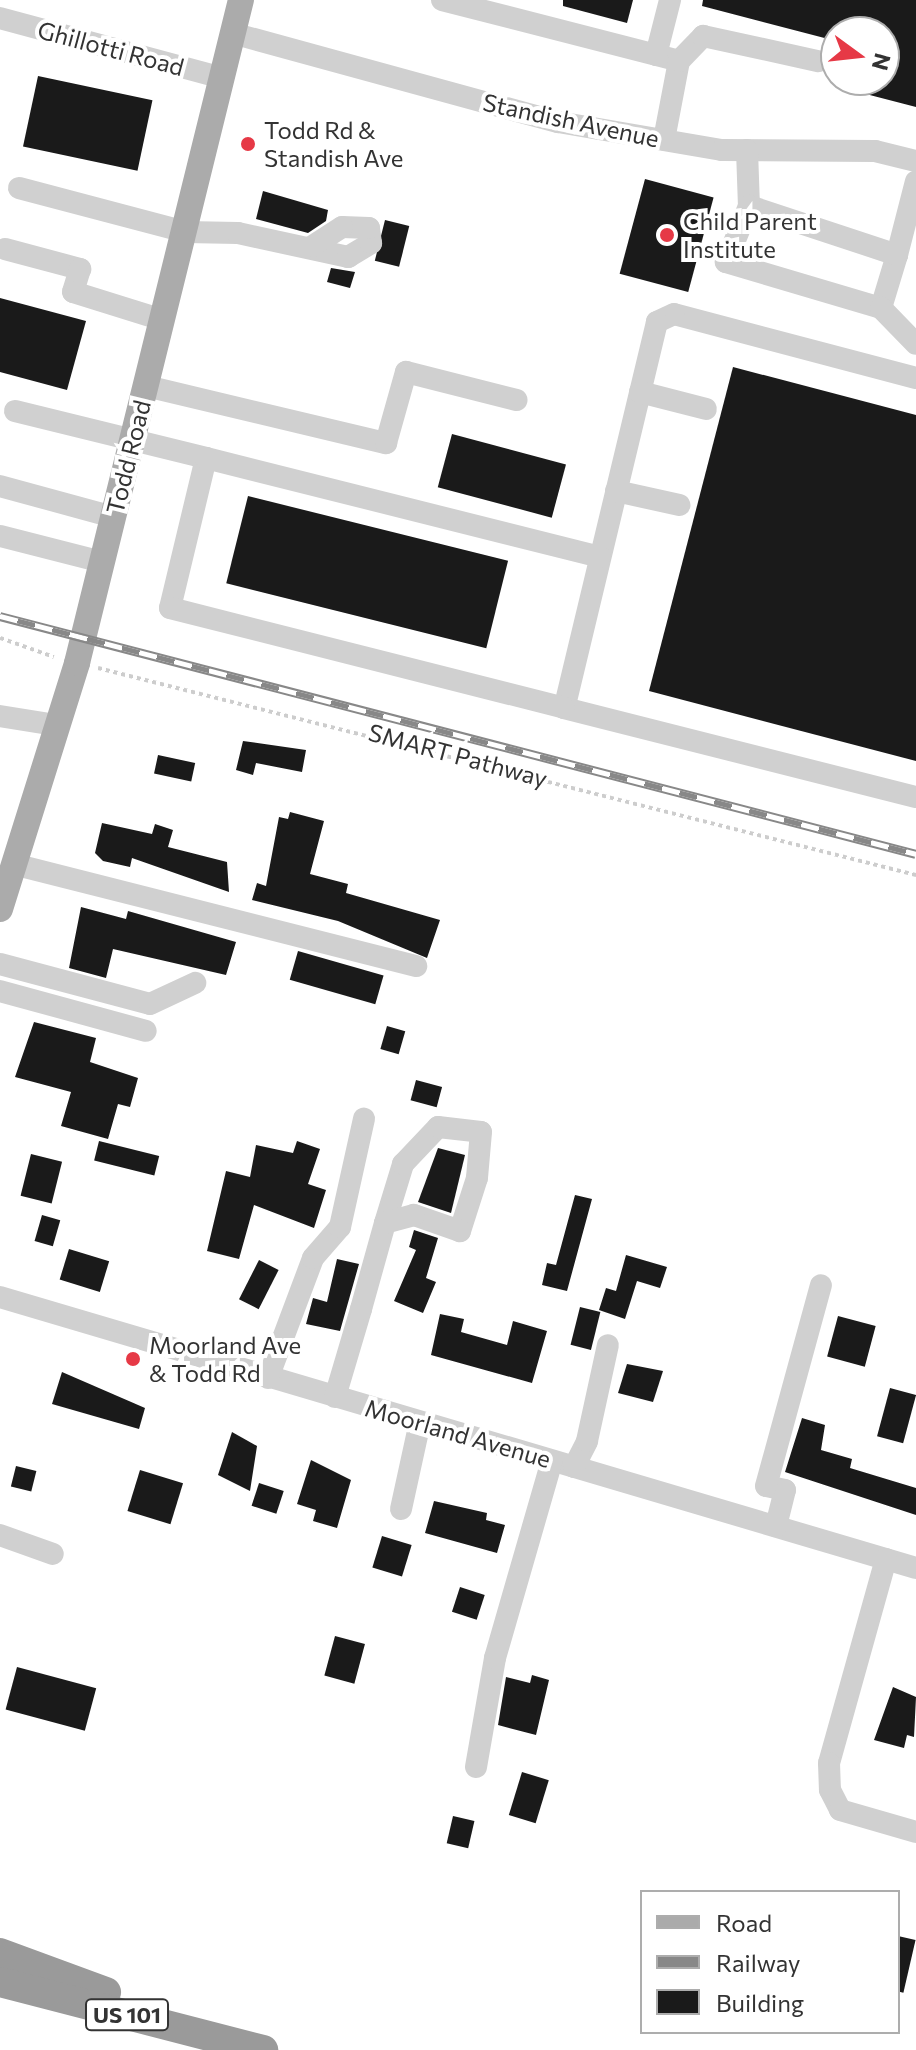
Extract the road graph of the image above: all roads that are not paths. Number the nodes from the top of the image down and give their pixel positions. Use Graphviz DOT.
graph roads {
  1 [pos="241,0"];
  2 [pos="442,0"];
  3 [pos="670,0"];
  4 [pos="0,18"];
  5 [pos="232,33"];
  6 [pos="656,55"];
  7 [pos="679,61"];
  8 [pos="818,61"];
  9 [pos="223,78"];
  10 [pos="664,140"];
  11 [pos="747,150"];
  12 [pos="916,161"];
  13 [pos="916,181"];
  14 [pos="19,188"];
  15 [pos="749,206"];
  16 [pos="185,232"];
  17 [pos="313,246"];
  18 [pos="5,249"];
  19 [pos="897,255"];
  20 [pos="881,308"];
  21 [pos="163,320"];
  22 [pos="916,344"];
  23 [pos="916,378"];
  24 [pos="146,386"];
  25 [pos="640,392"];
  26 [pos="517,400"];
  27 [pos="706,409"];
  28 [pos="15,411"];
  29 [pos="133,439"];
  30 [pos="206,458"];
  31 [pos="0,486"];
  32 [pos="616,491"];
  33 [pos="679,505"];
  34 [pos="113,517"];
  35 [pos="0,536"];
  36 [pos="600,557"];
  37 [pos="102,562"];
  38 [pos="564,708"];
  39 [pos="0,716"];
  40 [pos="56,725"];
  41 [pos="916,797"];
  42 [pos="13,864"];
  43 [pos="0,909"];
  44 [pos="0,964"];
  45 [pos="416,966"];
  46 [pos="195,983"];
  47 [pos="0,991"];
  48 [pos="146,1031"];
  49 [pos="364,1119"];
  50 [pos="385,1223"];
  51 [pos="821,1285"];
  52 [pos="0,1297"];
  53 [pos="608,1345"];
  54 [pos="268,1378"];
  55 [pos="335,1397"];
  56 [pos="420,1422"];
  57 [pos="563,1464"];
  58 [pos="401,1509"];
  59 [pos="776,1526"];
  60 [pos="0,1535"];
  61 [pos="53,1554"];
  62 [pos="886,1559"];
  63 [pos="916,1568"];
  64 [pos="476,1767"];
  65 [pos="916,1832"];
  66 [pos="0,1953"];
  67 [pos="0,1982"];
  68 [pos="258,2049"];
  1 -- 5 [label="main road, Todd Road"];
  2 -- 6 [label="street"];
  3 -- 6 [label="street"];
  4 -- 9 [label="street, Ghillotti Road"];
  5 -- 9 [label="main road, Todd Road"];
  5 -- 10 [label="street, Standish Avenue"];
  6 -- 7 [label="street"];
  7 -- 8 [label="street"];
  7 -- 10 [label="street"];
  9 -- 16 [label="main road, Todd Road"];
  10 -- 11 [label="street, Standish Avenue"];
  11 -- 12 [label="street, Standish Avenue"];
  11 -- 15 [label="street"];
  13 -- 19 [label="street"];
  14 -- 16 [label="street"];
  15 -- 19 [label="street"];
  15 -- 20 [label="street"];
  16 -- 17 [label="street"];
  16 -- 21 [label="main road, Todd Road"];
  18 -- 21 [label="street"];
  19 -- 20 [label="street"];
  20 -- 22 [label="street"];
  21 -- 24 [label="main road, Todd Road"];
  23 -- 25 [label="street"];
  24 -- 26 [label="street"];
  24 -- 29 [label="main road, Todd Road"];
  25 -- 27 [label="street"];
  25 -- 32 [label="street"];
  28 -- 29 [label="street"];
  29 -- 30 [label="street"];
  29 -- 34 [label="main road, Todd Road"];
  30 -- 36 [label="street"];
  30 -- 38 [label="street"];
  31 -- 34 [label="street"];
  32 -- 33 [label="street"];
  32 -- 36 [label="street"];
  34 -- 37 [label="main road, Todd Road"];
  35 -- 37 [label="street"];
  36 -- 38 [label="street"];
  37 -- 40 [label="main road, Todd Road"];
  38 -- 41 [label="street"];
  39 -- 40 [label="street"];
  40 -- 42 [label="main road, Todd Road"];
  42 -- 43 [label="main road, Todd Road"];
  42 -- 45 [label="street"];
  44 -- 46 [label="street"];
  47 -- 48 [label="street"];
  49 -- 54 [label="street"];
  50 -- 50 [label="street"];
  50 -- 55 [label="street"];
  51 -- 59 [label="street"];
  52 -- 54 [label="street, Moorland Avenue"];
  53 -- 57 [label="street"];
  54 -- 55 [label="street, Moorland Avenue"];
  55 -- 56 [label="street, Moorland Avenue"];
  56 -- 57 [label="street, Moorland Avenue"];
  56 -- 58 [label="street"];
  57 -- 59 [label="street, Moorland Avenue"];
  57 -- 64 [label="street"];
  59 -- 62 [label="street, Moorland Avenue"];
  60 -- 61 [label="street"];
  62 -- 63 [label="street, Moorland Avenue"];
  62 -- 65 [label="street"];
  66 -- 68 [label="highway"];
  67 -- 68 [label="highway, US 101"];
}
